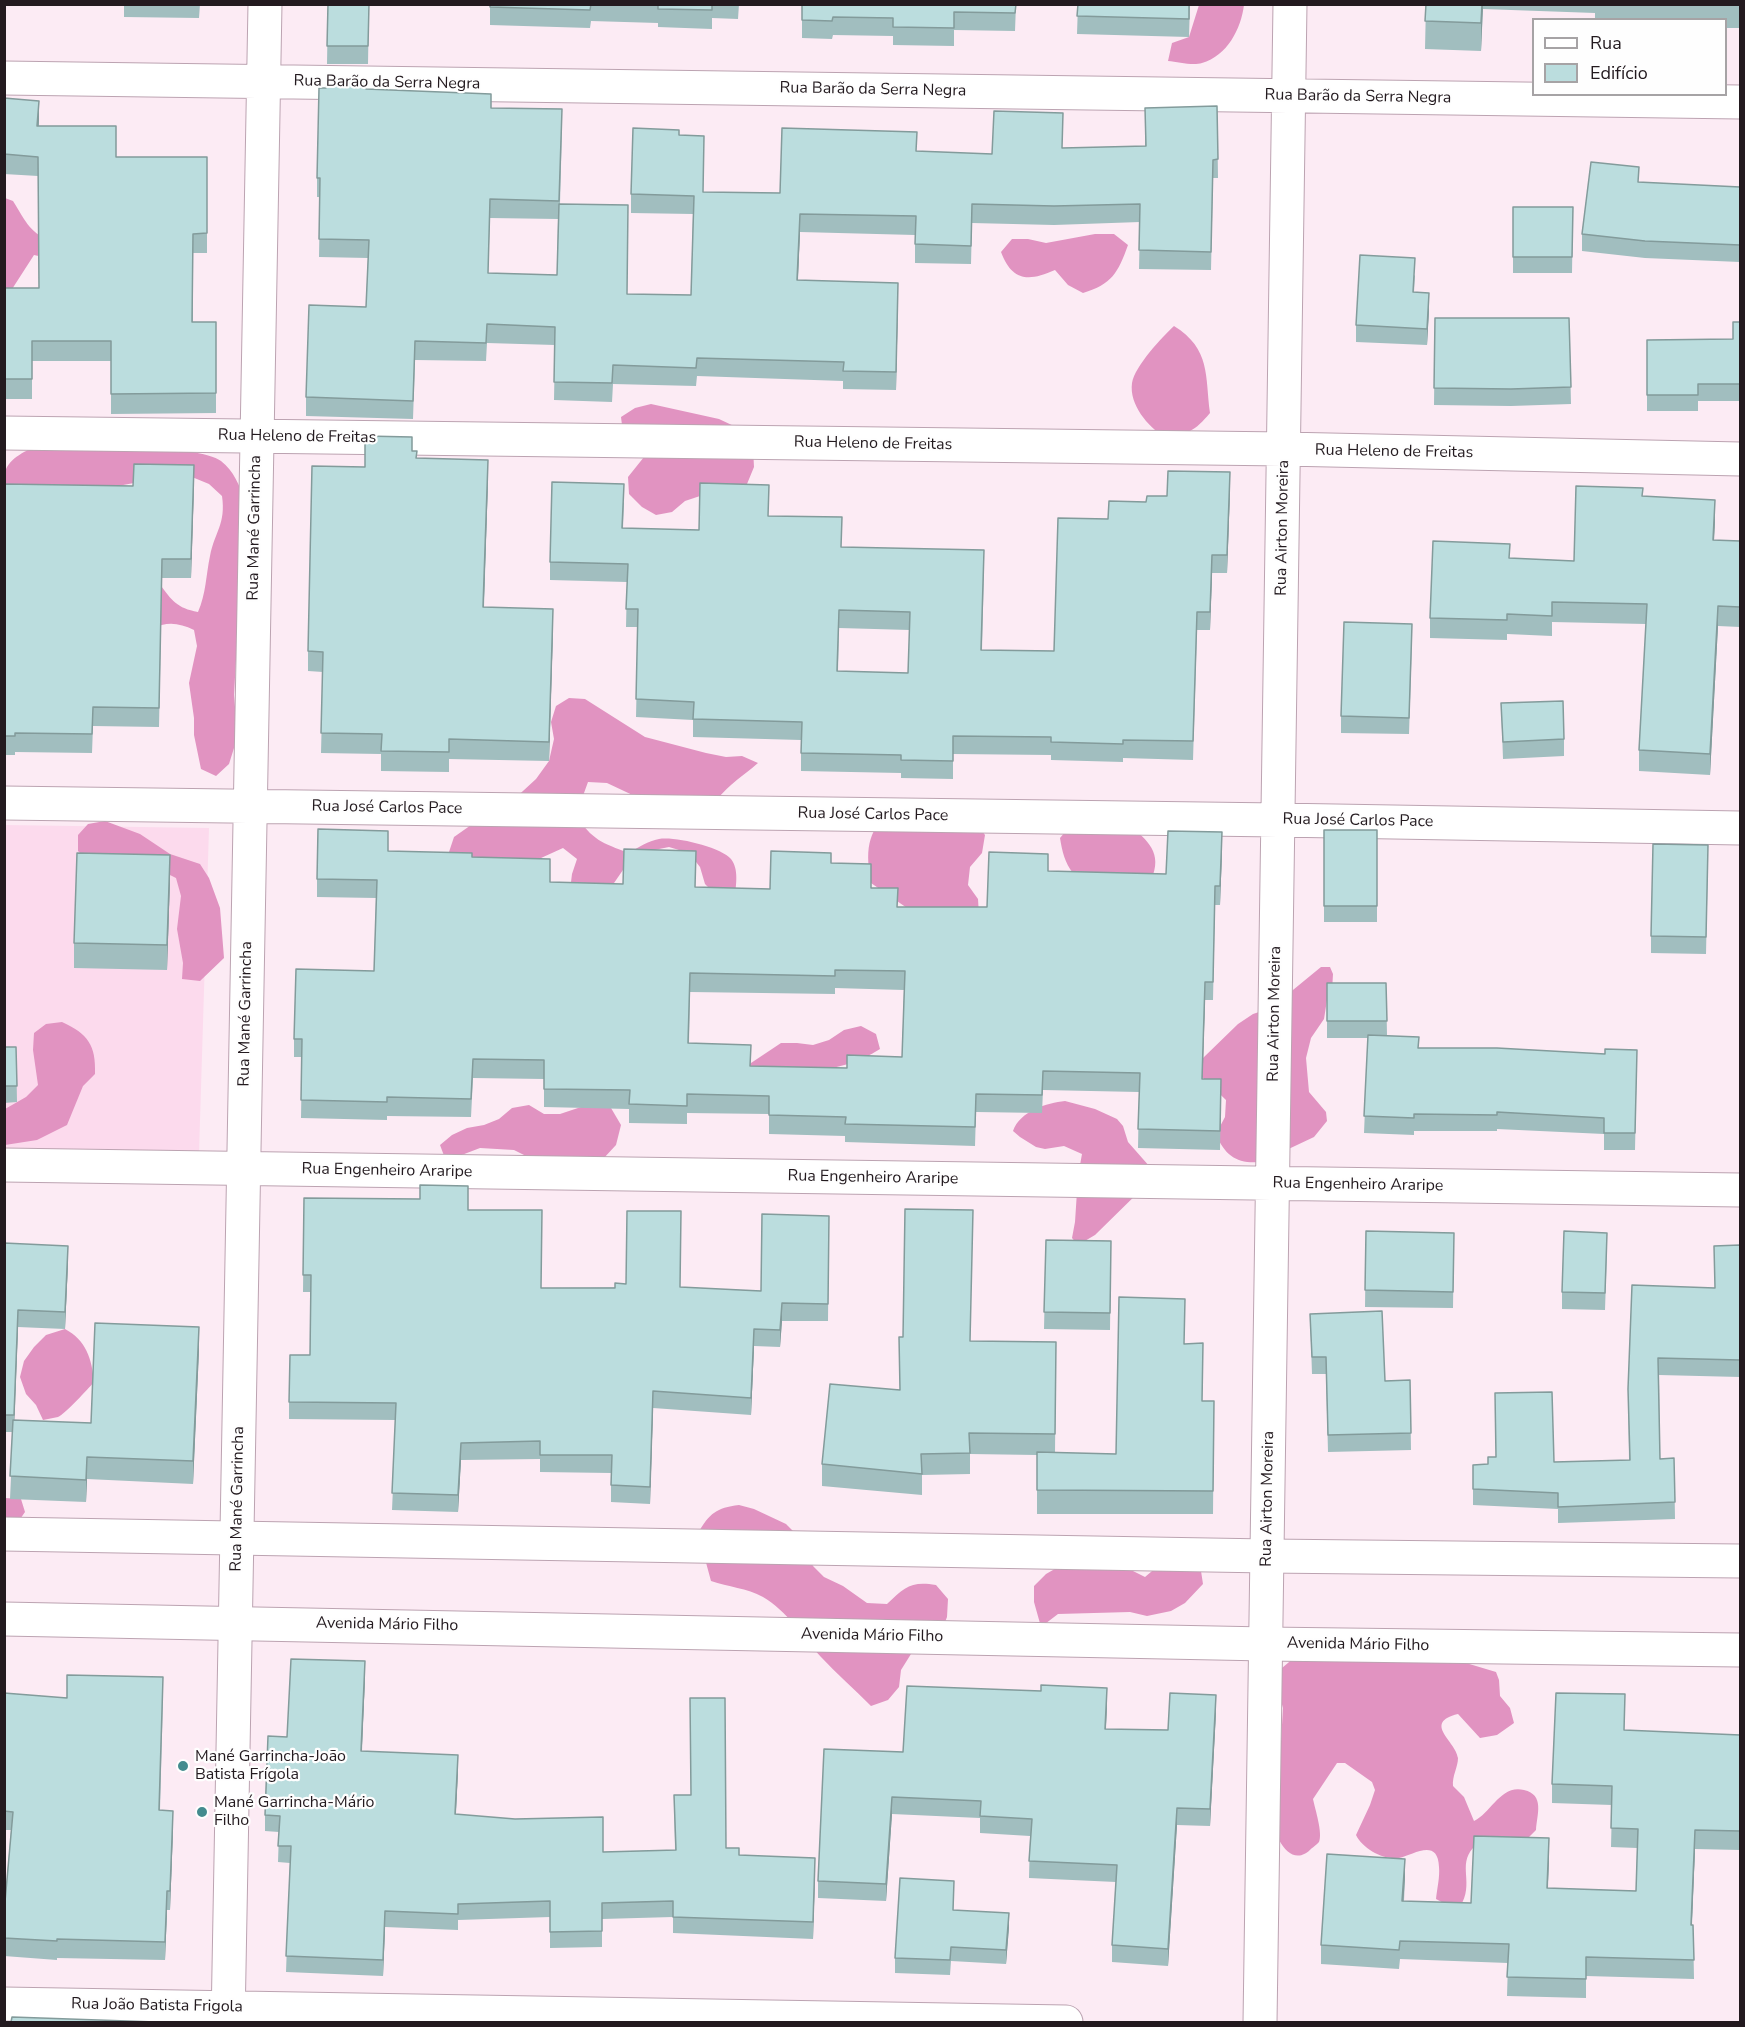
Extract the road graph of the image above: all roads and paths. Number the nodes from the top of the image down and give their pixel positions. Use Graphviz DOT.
graph roads {
  1 [pos="265,4"];
  2 [pos="1290,4"];
  3 [pos="4,78"];
  4 [pos="263,81"];
  5 [pos="1289,96"];
  6 [pos="1740,102"];
  7 [pos="4,433"];
  8 [pos="257,436"];
  9 [pos="1284,449"];
  10 [pos="1740,459"];
  11 [pos="4,803"];
  12 [pos="250,807"];
  13 [pos="1278,820"];
  14 [pos="1740,828"];
  15 [pos="4,1165"];
  16 [pos="244,1168"];
  17 [pos="1272,1184"];
  18 [pos="1740,1191"];
  19 [pos="4,1534"];
  20 [pos="237,1538"];
  21 [pos="1267,1556"];
  22 [pos="1740,1561"];
  23 [pos="4,1619"];
  24 [pos="236,1622"];
  25 [pos="1266,1644"];
  26 [pos="1740,1650"];
  27 [pos="4,2004"];
  28 [pos="228,2015"];
  29 [pos="1066,2022"];
  30 [pos="1260,2022"];
  1 -- 4 [label="street, Rua Mané Garrincha"];
  2 -- 5 [label="street, Rua Airton Moreira"];
  3 -- 4 [label="street, Rua Barão da Serra Negra"];
  4 -- 5 [label="street, Rua Barão da Serra Negra"];
  4 -- 8 [label="street, Rua Mané Garrincha"];
  5 -- 6 [label="street, Rua Barão da Serra Negra"];
  5 -- 9 [label="street, Rua Airton Moreira"];
  7 -- 8 [label="street, Rua Heleno de Freitas"];
  8 -- 9 [label="street, Rua Heleno de Freitas"];
  8 -- 12 [label="street, Rua Mané Garrincha"];
  9 -- 10 [label="street, Rua Heleno de Freitas"];
  9 -- 13 [label="street, Rua Airton Moreira"];
  11 -- 12 [label="street, Rua José Carlos Pace"];
  12 -- 13 [label="street, Rua José Carlos Pace"];
  12 -- 16 [label="street, Rua Mané Garrincha"];
  13 -- 14 [label="street, Rua José Carlos Pace"];
  13 -- 17 [label="street, Rua Airton Moreira"];
  15 -- 16 [label="street, Rua Engenheiro Araripe"];
  16 -- 17 [label="street, Rua Engenheiro Araripe"];
  16 -- 20 [label="street, Rua Mané Garrincha"];
  17 -- 18 [label="street, Rua Engenheiro Araripe"];
  17 -- 21 [label="street, Rua Airton Moreira"];
  19 -- 20 [label="street"];
  20 -- 21 [label="street"];
  20 -- 24 [label="street, Rua Mané Garrincha"];
  21 -- 22 [label="street"];
  21 -- 25 [label="street, Rua Airton Moreira"];
  23 -- 24 [label="street, Avenida Mário Filho"];
  24 -- 25 [label="street, Avenida Mário Filho"];
  24 -- 28 [label="street, Rua Mané Garrincha"];
  25 -- 26 [label="street, Avenida Mário Filho"];
  25 -- 30 [label="street, Rua Airton Moreira"];
  27 -- 28 [label="street, Rua João Batista Frigola"];
  28 -- 29 [label="street, Rua João Batista Frigola"];
}
